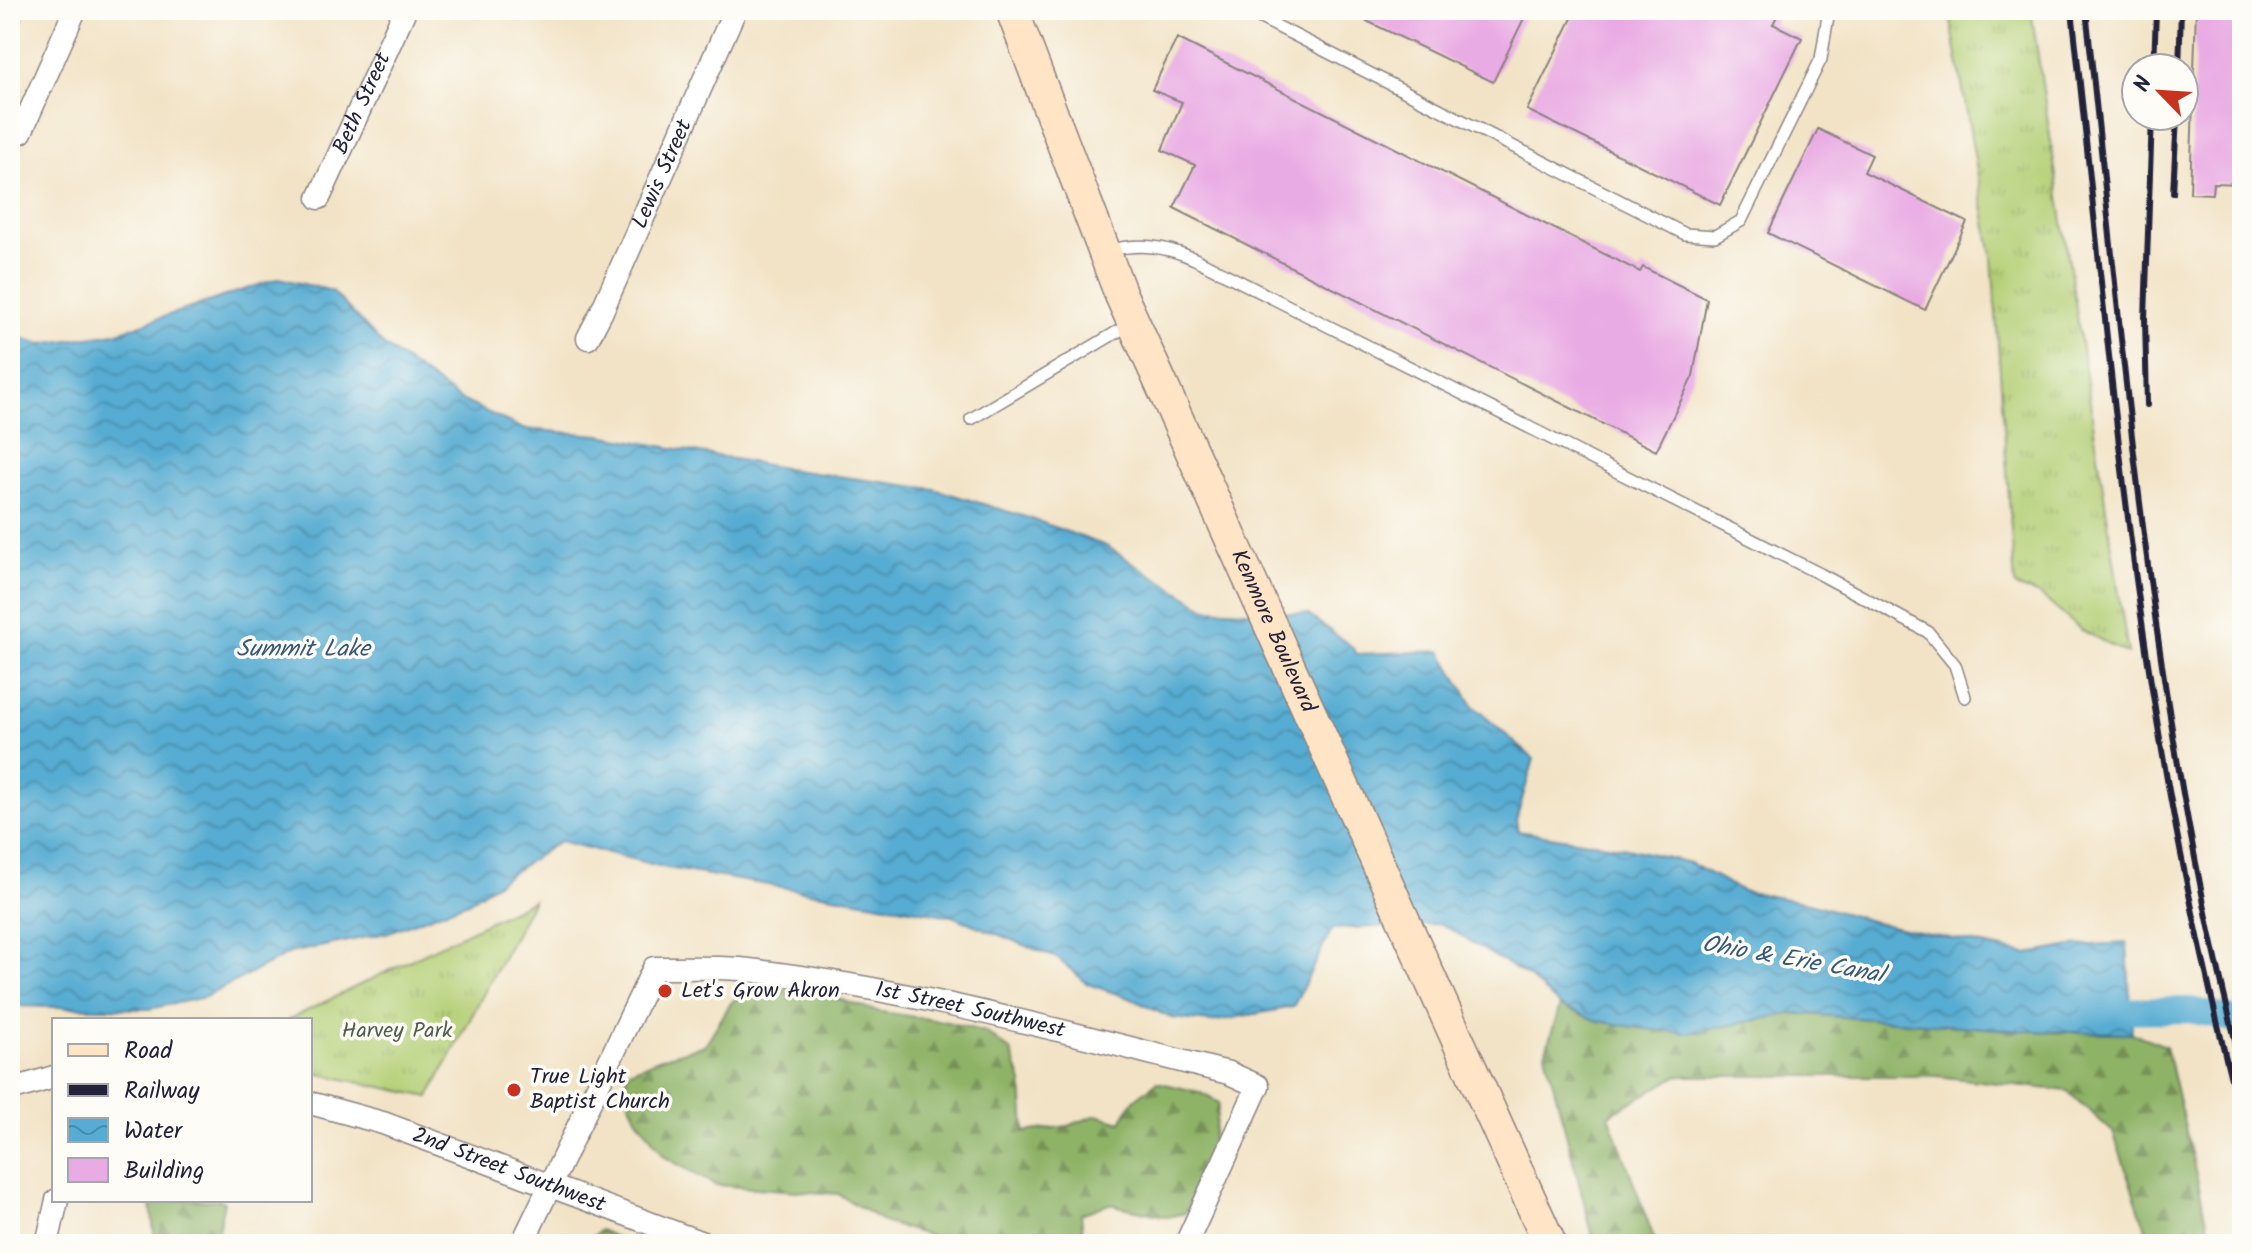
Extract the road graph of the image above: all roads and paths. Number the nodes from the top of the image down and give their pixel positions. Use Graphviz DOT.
graph roads {
  1 [pos="75,10"];
  2 [pos="405,10"];
  3 [pos="735,10"];
  4 [pos="1012,10"];
  5 [pos="1245,10"];
  6 [pos="1829,10"];
  7 [pos="21,132"];
  8 [pos="319,198"];
  9 [pos="1105,251"];
  10 [pos="1133,323"];
  11 [pos="588,338"];
  12 [pos="971,419"];
  13 [pos="1965,697"];
  14 [pos="52,1078"];
  15 [pos="10,1090"];
  16 [pos="312,1104"];
  17 [pos="550,1184"];
  18 [pos="57,1202"];
  19 [pos="47,1244"];
  20 [pos="522,1244"];
  21 [pos="705,1244"];
  22 [pos="1186,1244"];
  23 [pos="1550,1244"];
  1 -- 7 [label="street"];
  2 -- 8 [label="street, Beth Street"];
  3 -- 11 [label="street, Lewis Street"];
  4 -- 9 [label="main road, Kenmore Boulevard"];
  5 -- 6 [label="lane"];
  9 -- 10 [label="main road, Kenmore Boulevard"];
  9 -- 13 [label="lane"];
  10 -- 12 [label="lane"];
  10 -- 23 [label="main road, Kenmore Boulevard"];
  14 -- 15 [label="street"];
  16 -- 17 [label="street, 2nd Street Southwest"];
  17 -- 20 [label="street"];
  17 -- 21 [label="street, 2nd Street Southwest"];
  17 -- 22 [label="street, 1st Street Southwest"];
  18 -- 19 [label="street"];
}
